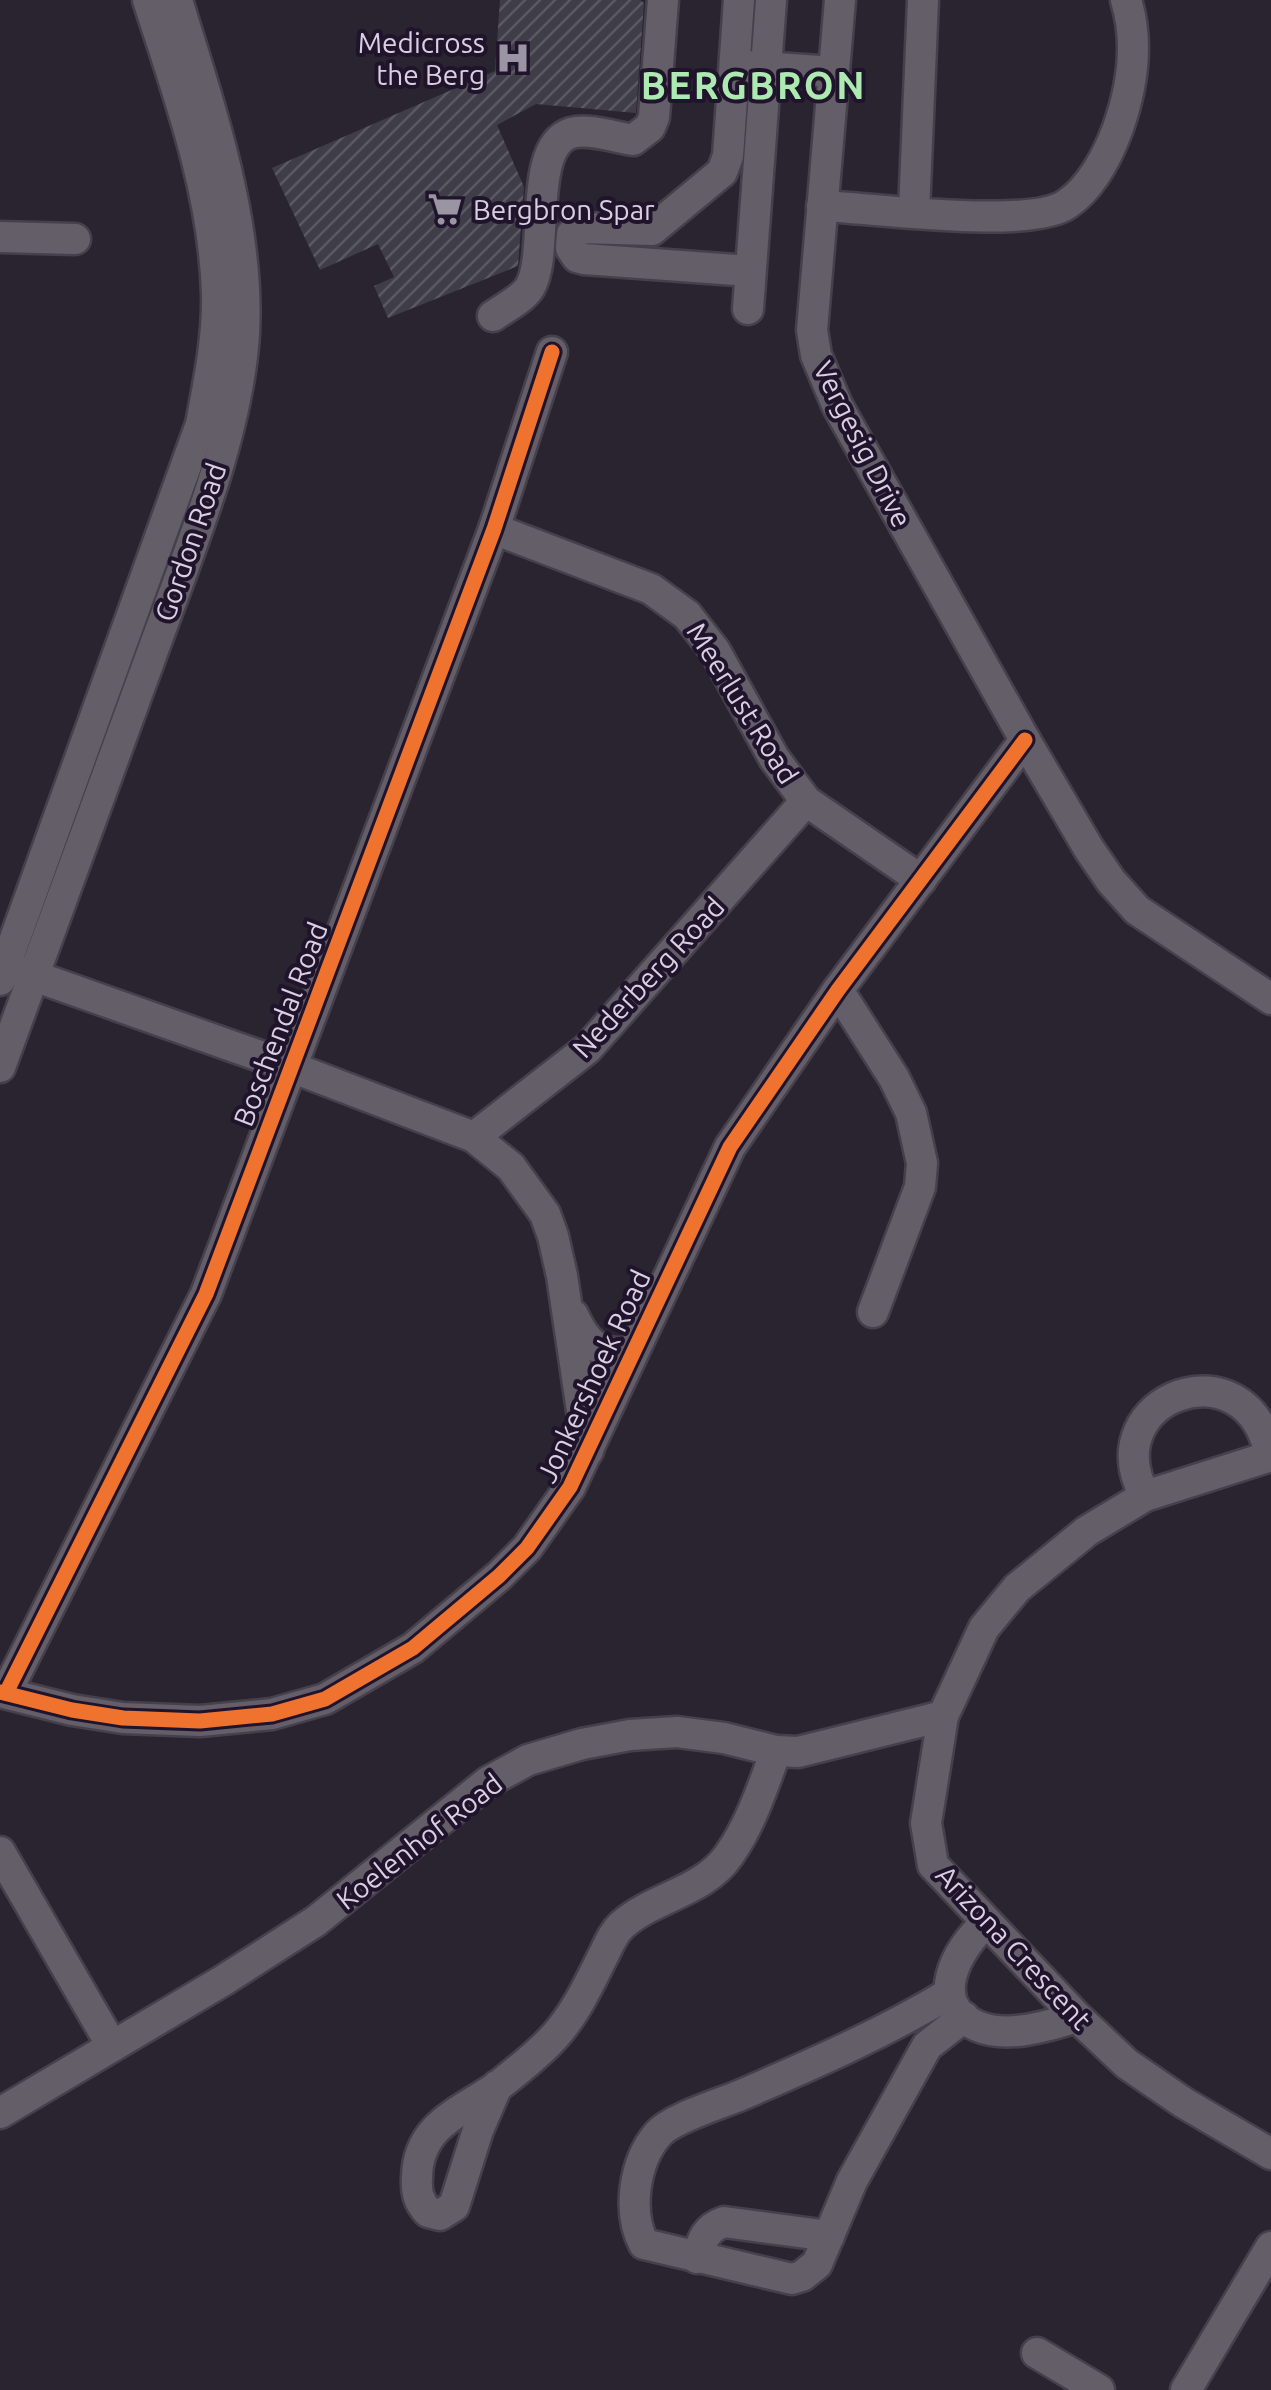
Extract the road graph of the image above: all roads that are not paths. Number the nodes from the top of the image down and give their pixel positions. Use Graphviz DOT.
graph roads {
  1 [pos="148,0"];
  2 [pos="177,0"];
  3 [pos="663,0"];
  4 [pos="740,0"];
  5 [pos="771,0"];
  6 [pos="840,0"];
  7 [pos="923,0"];
  8 [pos="1126,0"];
  9 [pos="749,77"];
  10 [pos="833,82"];
  11 [pos="822,206"];
  12 [pos="914,211"];
  13 [pos="0,236"];
  14 [pos="74,239"];
  15 [pos="750,271"];
  16 [pos="748,309"];
  17 [pos="493,316"];
  18 [pos="552,352"];
  19 [pos="227,363"];
  20 [pos="494,529"];
  21 [pos="1026,740"];
  22 [pos="806,801"];
  23 [pos="921,880"];
  24 [pos="10,972"];
  25 [pos="838,990"];
  26 [pos="1271,999"];
  27 [pos="0,1067"];
  28 [pos="291,1067"];
  29 [pos="474,1138"];
  30 [pos="565,1299"];
  31 [pos="873,1312"];
  32 [pos="632,1352"];
  33 [pos="588,1452"];
  34 [pos="1270,1456"];
  35 [pos="1145,1496"];
  36 [pos="3,1692"];
  37 [pos="943,1716"];
  38 [pos="776,1751"];
  39 [pos="0,1852"];
  40 [pos="986,1923"];
  41 [pos="957,2005"];
  42 [pos="1078,2017"];
  43 [pos="112,2046"];
  44 [pos="497,2086"];
  45 [pos="0,2113"];
  46 [pos="1271,2154"];
  47 [pos="829,2236"];
  48 [pos="1269,2255"];
  49 [pos="697,2258"];
  50 [pos="1037,2353"];
  51 [pos="1099,2390"];
  52 [pos="1186,2390"];
  1 -- 19 [label="street, Gordon Road"];
  2 -- 19 [label="street, Gordon Road"];
  3 -- 17 [label="street"];
  4 -- 9 [label="street"];
  5 -- 9 [label="street"];
  6 -- 10 [label="street, Vergesig Drive"];
  7 -- 12 [label="street"];
  8 -- 12 [label="street"];
  9 -- 10 [label="street"];
  9 -- 15 [label="street"];
  9 -- 15 [label="street"];
  10 -- 11 [label="street, Vergesig Drive"];
  11 -- 12 [label="street"];
  11 -- 21 [label="street, Vergesig Drive"];
  13 -- 14 [label="street"];
  15 -- 16 [label="street"];
  18 -- 20 [label="street, Boschendal Road"];
  19 -- 24 [label="street, Gordon Road"];
  20 -- 22 [label="street, Meerlust Road"];
  20 -- 28 [label="street, Boschendal Road"];
  21 -- 23 [label="street, Jonkershoek Road"];
  21 -- 26 [label="street, Vergesig Drive"];
  22 -- 23 [label="street, Meerlust Road"];
  22 -- 29 [label="street, Nederberg Road"];
  23 -- 25 [label="street, Jonkershoek Road"];
  24 -- 27 [label="street, Gordon Road"];
  24 -- 28 [label="street"];
  25 -- 31 [label="street"];
  25 -- 32 [label="street, Jonkershoek Road"];
  28 -- 29 [label="street"];
  28 -- 36 [label="street, Boschendal Road"];
  29 -- 30 [label="street"];
  30 -- 32 [label="street"];
  30 -- 33 [label="street"];
  32 -- 33 [label="street, Jonkershoek Road"];
  33 -- 36 [label="street, Jonkershoek Road"];
  34 -- 35 [label="street, Arizona Crescent"];
  34 -- 35 [label="street, Arizona Crescent"];
  35 -- 37 [label="street, Arizona Crescent"];
  37 -- 38 [label="street, Koelenhof Road"];
  37 -- 40 [label="street, Arizona Crescent"];
  38 -- 43 [label="street, Koelenhof Road"];
  38 -- 44 [label="street"];
  39 -- 43 [label="street"];
  40 -- 41 [label="street"];
  40 -- 42 [label="street, Arizona Crescent"];
  41 -- 42 [label="street"];
  41 -- 47 [label="street"];
  41 -- 49 [label="street"];
  42 -- 46 [label="street, Arizona Crescent"];
  43 -- 45 [label="street, Koelenhof Road"];
  47 -- 49 [label="street"];
  47 -- 49 [label="street"];
  48 -- 52 [label="street"];
  50 -- 51 [label="street"];
}
